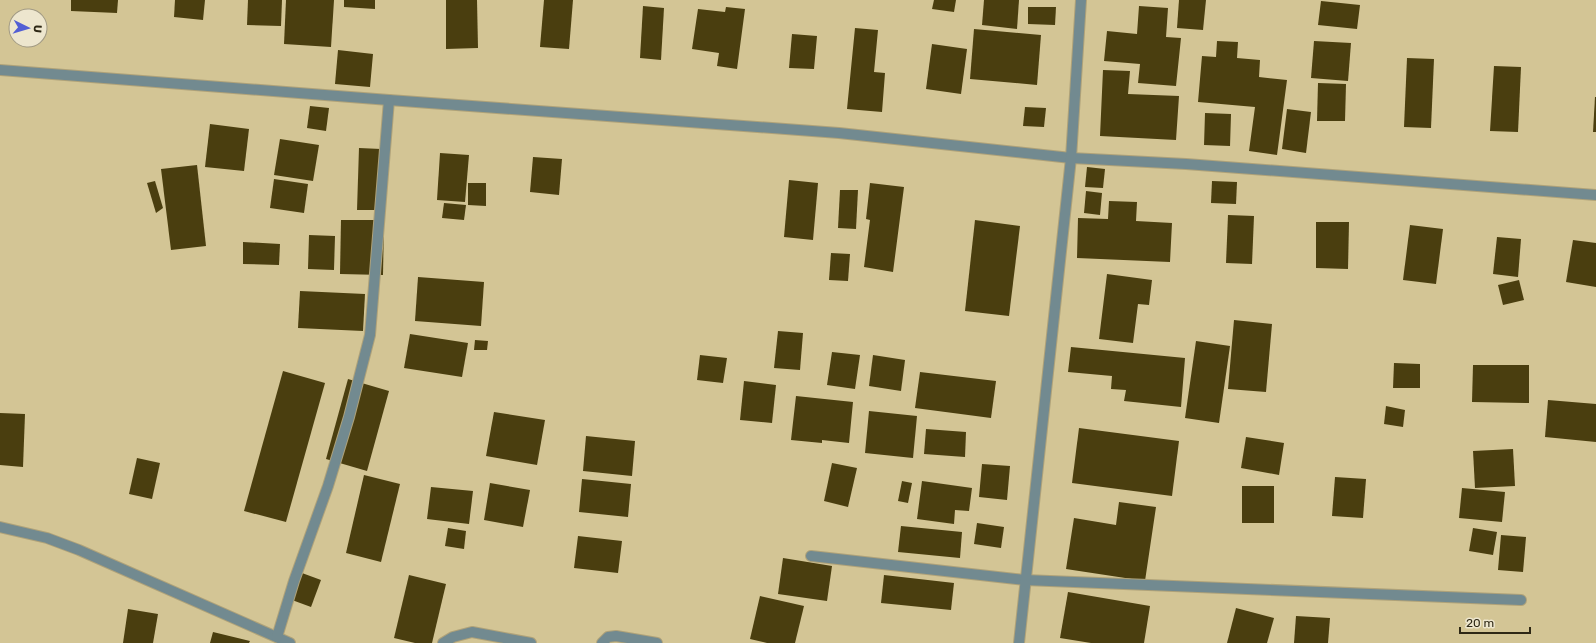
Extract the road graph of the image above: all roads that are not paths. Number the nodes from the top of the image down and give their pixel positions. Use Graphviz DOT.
graph roads {
  1 [pos="1081,0"];
  2 [pos="0,70"];
  3 [pos="389,100"];
  4 [pos="1070,158"];
  5 [pos="1596,194"];
  6 [pos="0,527"];
  7 [pos="811,556"];
  8 [pos="1025,580"];
  9 [pos="1521,600"];
  10 [pos="277,637"];
  11 [pos="290,643"];
  12 [pos="443,643"];
  13 [pos="531,643"];
  14 [pos="602,643"];
  15 [pos="657,643"];
  16 [pos="1019,643"];
  1 -- 4 [label="street"];
  2 -- 3 [label="street"];
  3 -- 4 [label="street"];
  3 -- 10 [label="street"];
  4 -- 5 [label="street"];
  4 -- 8 [label="street"];
  6 -- 10 [label="street"];
  7 -- 8 [label="street"];
  8 -- 9 [label="street"];
  8 -- 16 [label="street"];
  10 -- 11 [label="street"];
  12 -- 13 [label="street"];
  14 -- 15 [label="street"];
}
